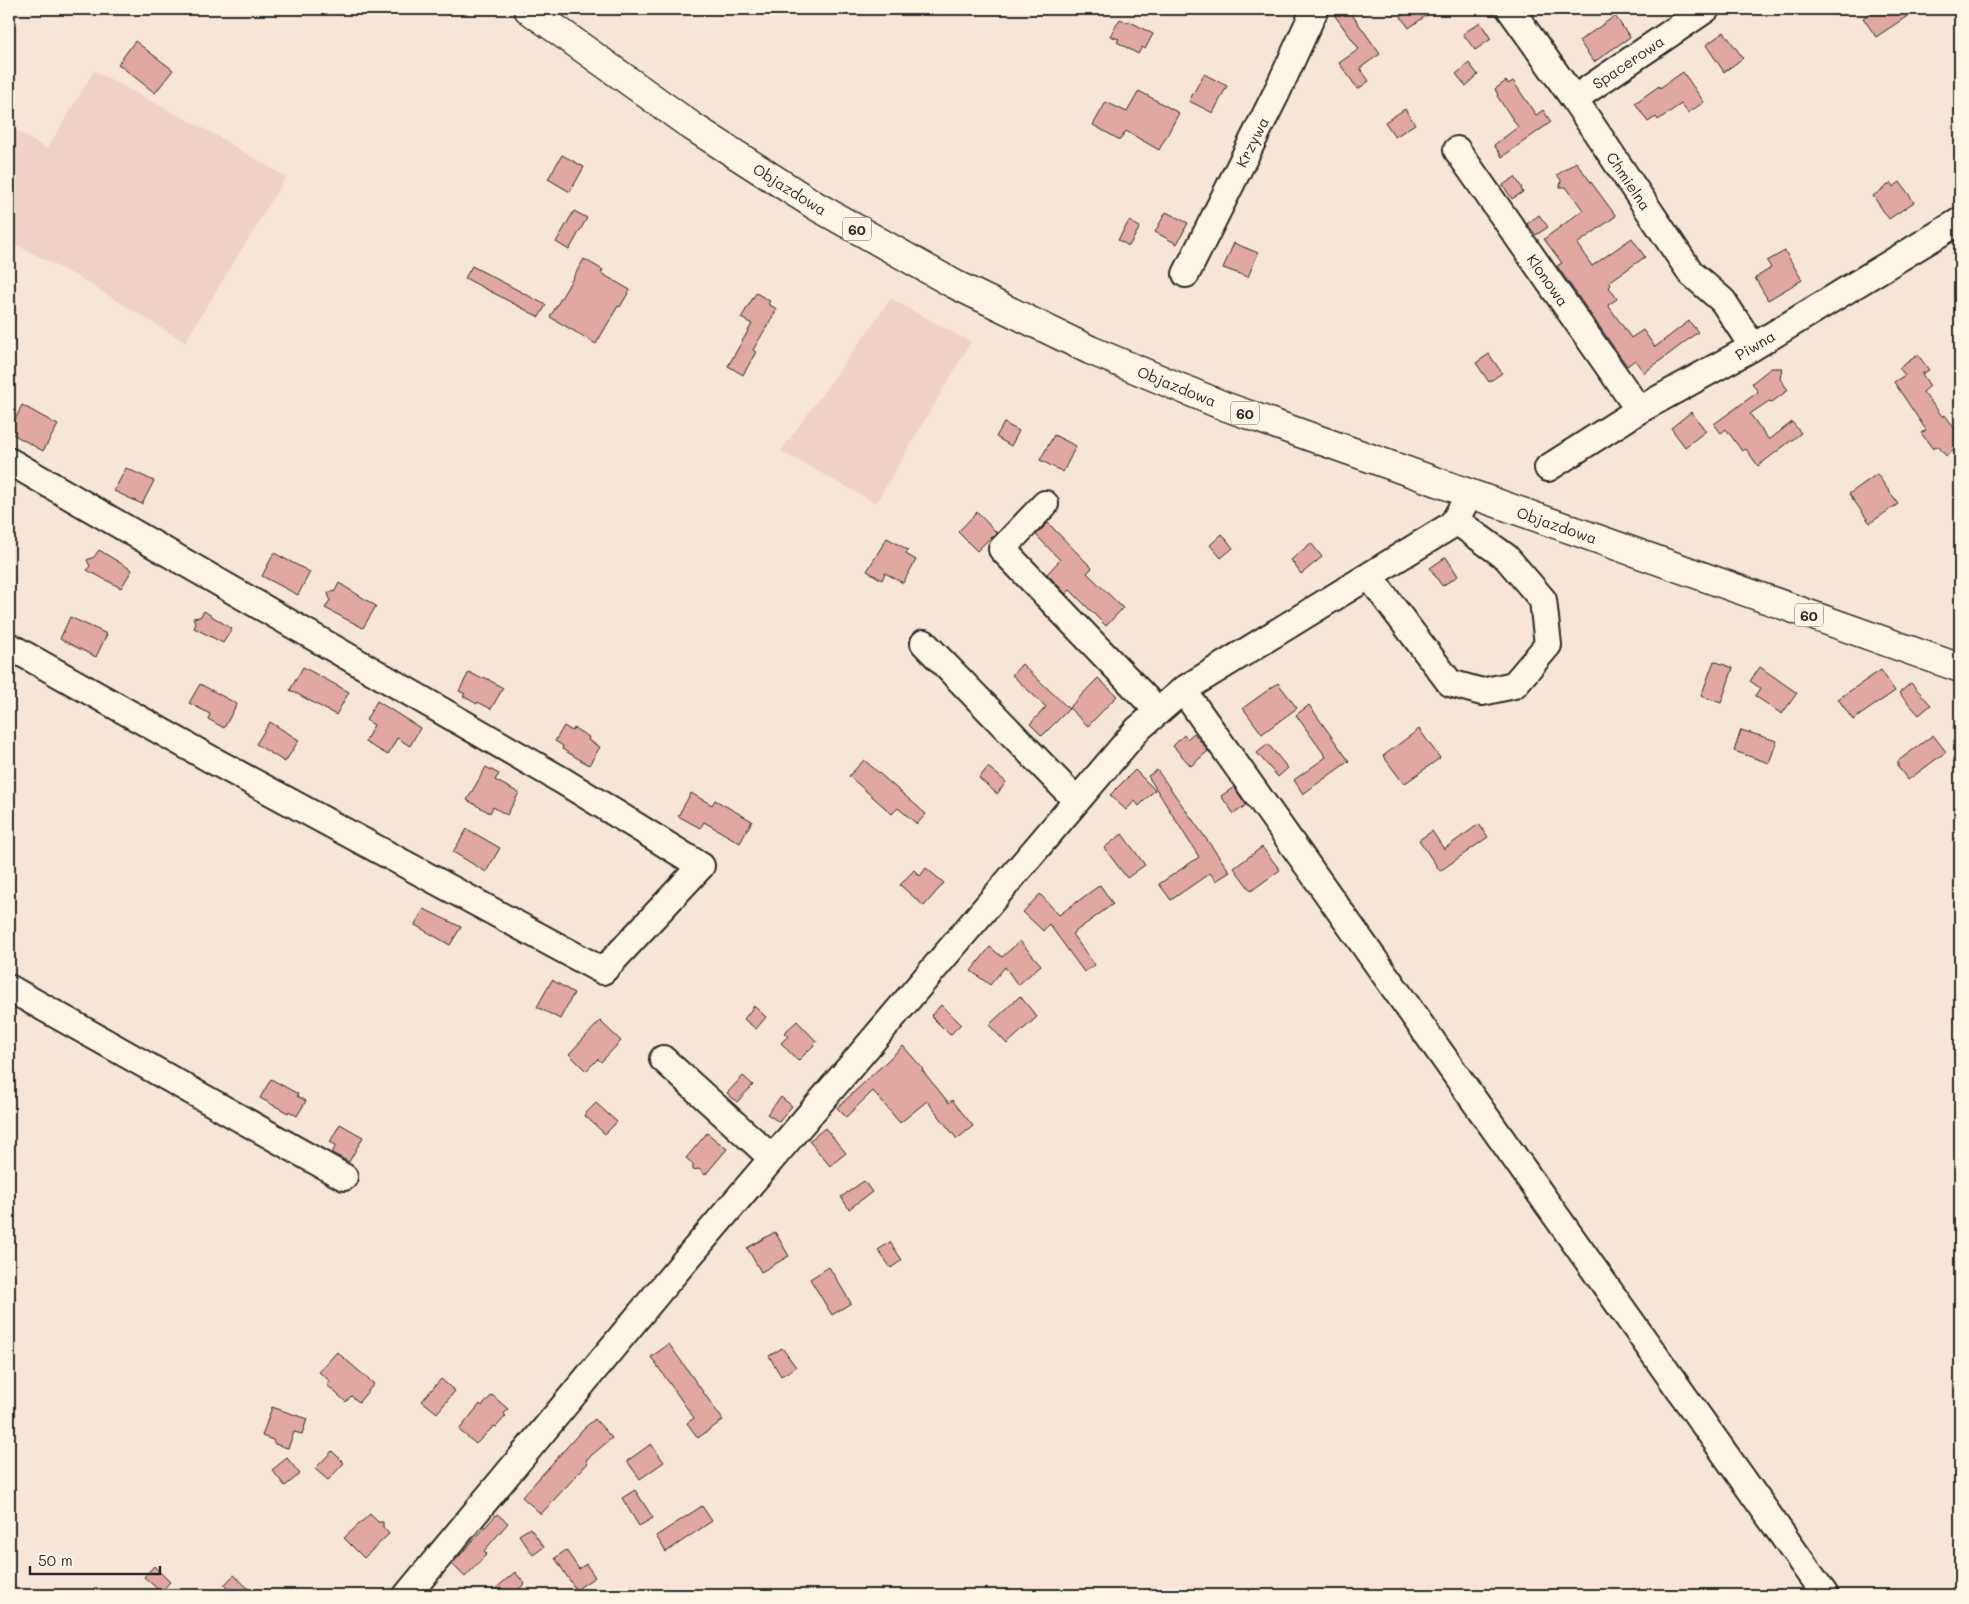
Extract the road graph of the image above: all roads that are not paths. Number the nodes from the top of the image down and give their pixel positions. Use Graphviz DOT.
graph roads {
  1 [pos="1315,9"];
  2 [pos="1510,9"];
  3 [pos="1706,9"];
  4 [pos="532,11"];
  5 [pos="1574,99"];
  6 [pos="1457,150"];
  7 [pos="1960,221"];
  8 [pos="1186,274"];
  9 [pos="1753,347"];
  10 [pos="1639,410"];
  11 [pos="9,461"];
  12 [pos="1548,468"];
  13 [pos="1470,494"];
  14 [pos="1045,504"];
  15 [pos="1455,520"];
  16 [pos="1369,576"];
  17 [pos="924,643"];
  18 [pos="9,646"];
  19 [pos="1960,668"];
  20 [pos="1183,690"];
  21 [pos="1158,712"];
  22 [pos="1076,800"];
  23 [pos="9,988"];
  24 [pos="663,1059"];
  25 [pos="772,1158"];
  26 [pos="344,1177"];
  27 [pos="407,1595"];
  28 [pos="1825,1595"];
  1 -- 8 [label="street, Krzywa"];
  2 -- 5 [label="street, Chmielna"];
  3 -- 5 [label="street, Spacerowa"];
  4 -- 13 [label="main road, Objazdowa / 60"];
  5 -- 9 [label="street, Chmielna"];
  6 -- 10 [label="street, Klonowa"];
  7 -- 9 [label="street, Piwna"];
  9 -- 10 [label="street, Piwna"];
  10 -- 12 [label="street, Piwna"];
  11 -- 18 [label="street"];
  13 -- 15 [label="street"];
  13 -- 19 [label="main road, Objazdowa / 60"];
  14 -- 21 [label="street"];
  15 -- 16 [label="street"];
  15 -- 16 [label="street"];
  16 -- 20 [label="street"];
  17 -- 22 [label="street"];
  20 -- 21 [label="street"];
  20 -- 28 [label="street"];
  21 -- 22 [label="street"];
  22 -- 25 [label="street"];
  23 -- 26 [label="street"];
  24 -- 25 [label="street"];
  25 -- 27 [label="street"];
}
